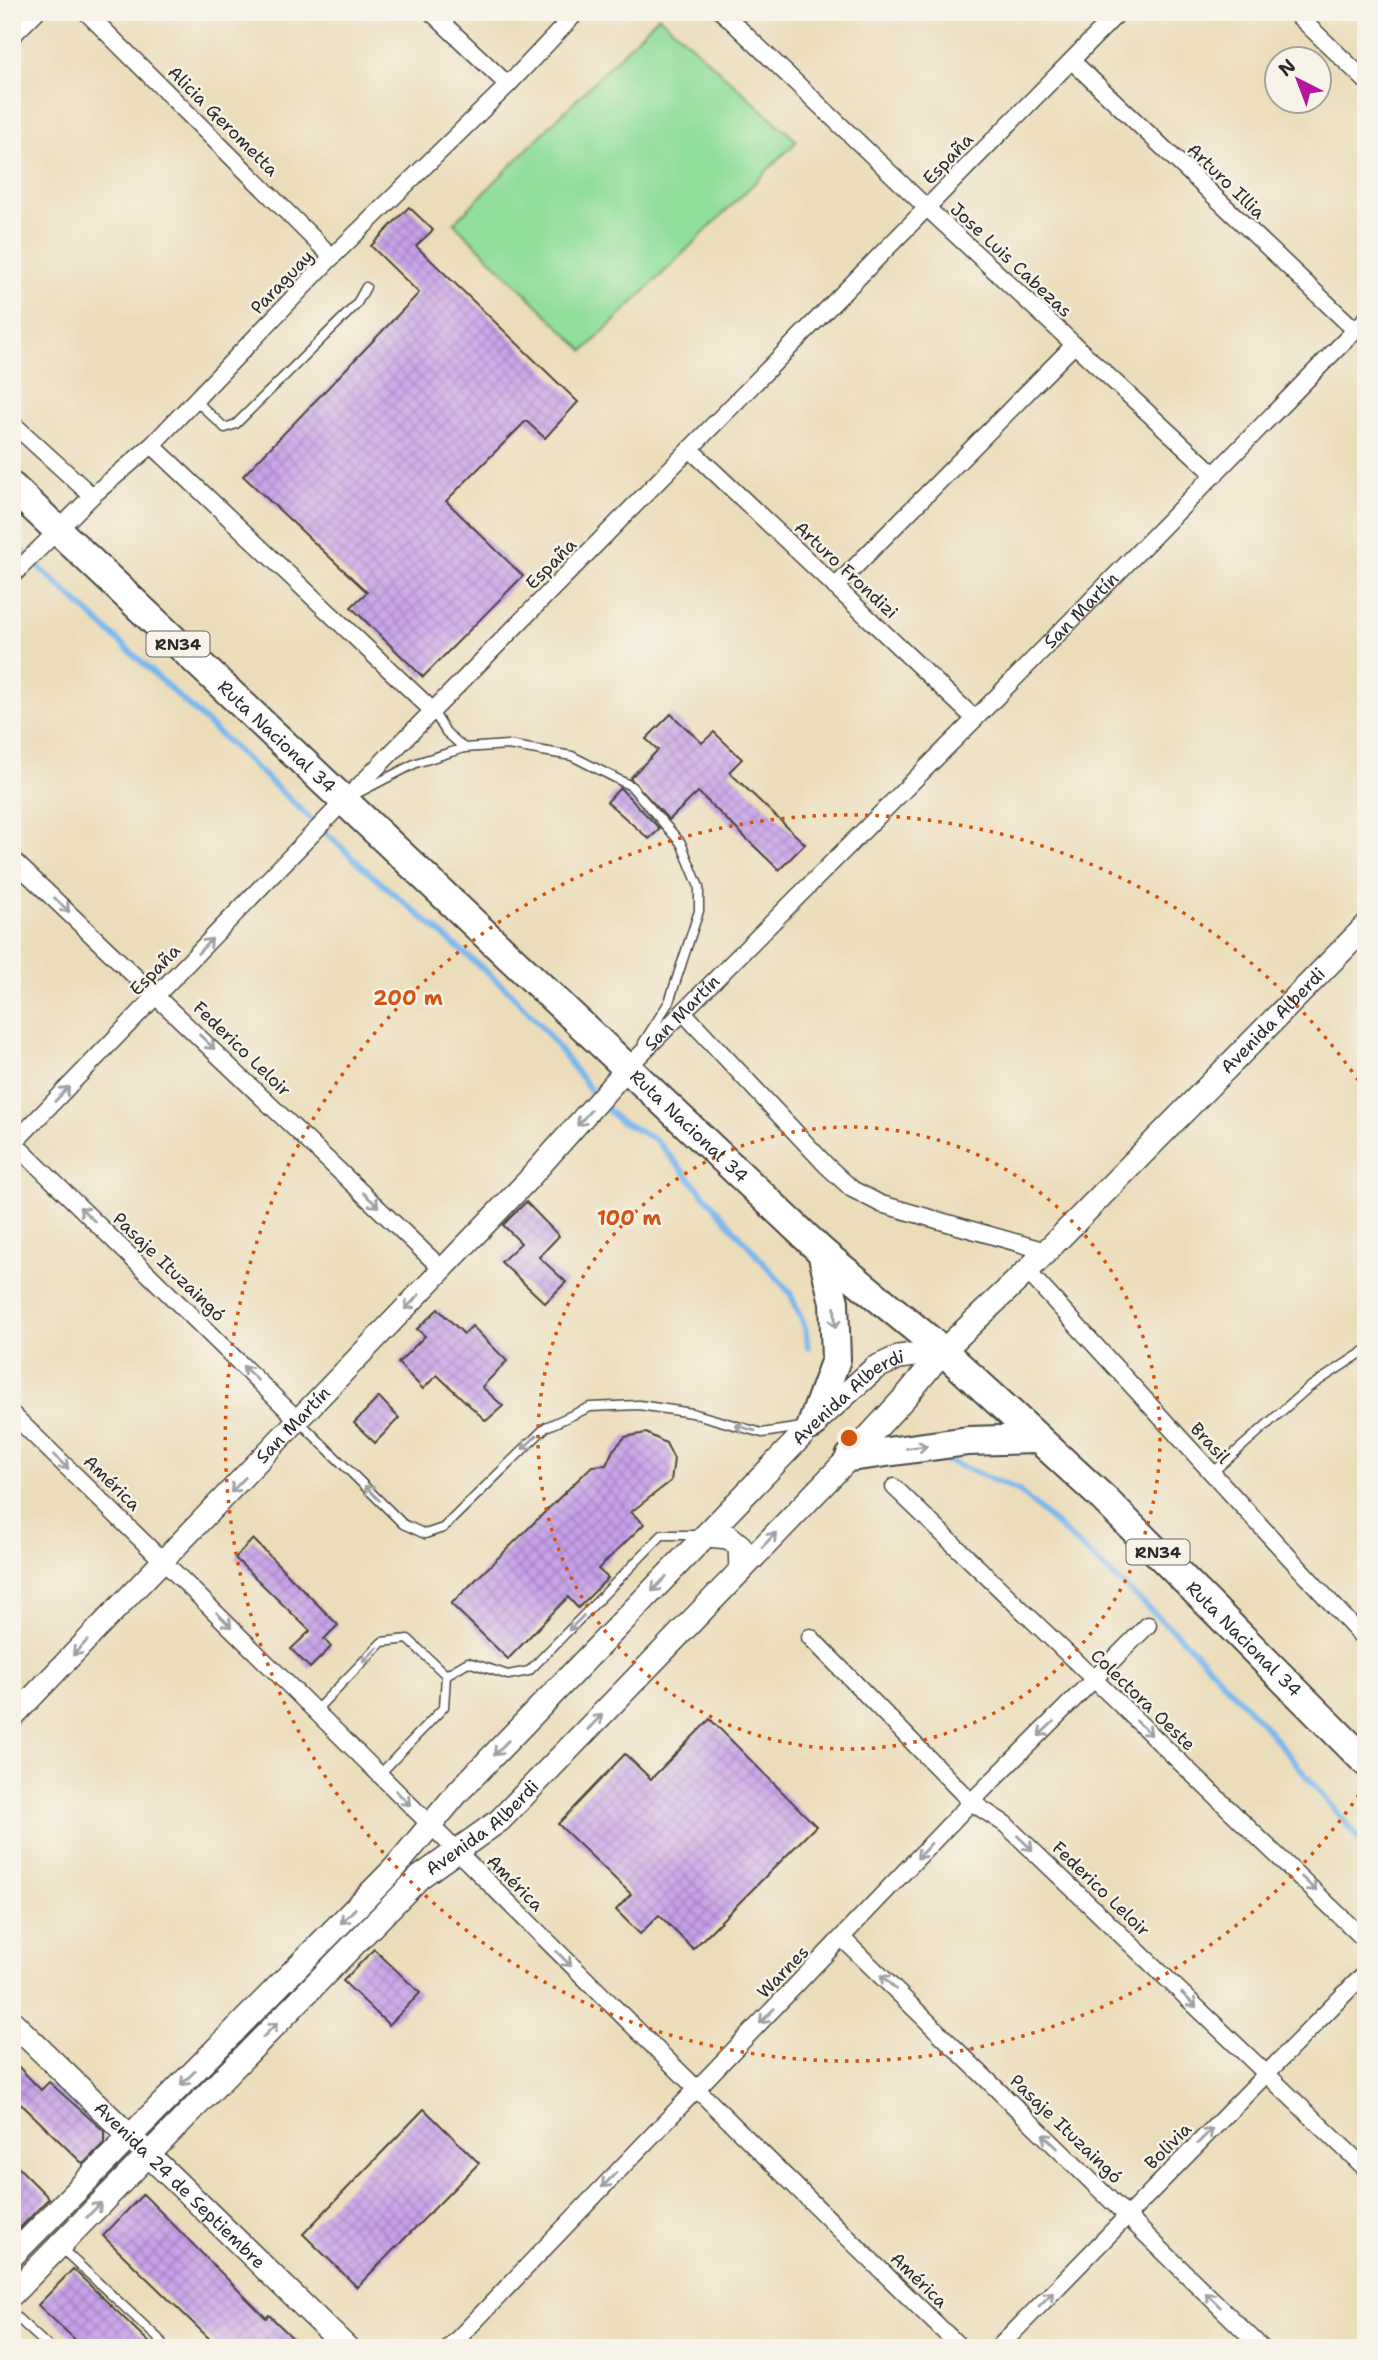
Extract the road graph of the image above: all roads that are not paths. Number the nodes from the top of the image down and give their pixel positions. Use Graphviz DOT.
graph roads {
  1 [pos="36,12"];
  2 [pos="86,12"];
  3 [pos="431,12"];
  4 [pos="577,12"];
  5 [pos="722,12"];
  6 [pos="1119,12"];
  7 [pos="1294,12"];
  8 [pos="12,36"];
  9 [pos="1072,61"];
  10 [pos="1366,81"];
  11 [pos="508,85"];
  12 [pos="927,208"];
  13 [pos="332,257"];
  14 [pos="366,287"];
  15 [pos="1360,324"];
  16 [pos="1074,345"];
  17 [pos="195,400"];
  18 [pos="14,427"];
  19 [pos="152,445"];
  20 [pos="690,449"];
  21 [pos="1215,475"];
  22 [pos="12,487"];
  23 [pos="92,496"];
  24 [pos="56,529"];
  25 [pos="17,571"];
  26 [pos="835,587"];
  27 [pos="433,711"];
  28 [pos="975,719"];
  29 [pos="464,747"];
  30 [pos="336,810"];
  31 [pos="12,859"];
  32 [pos="1366,926"];
  33 [pos="158,995"];
  34 [pos="683,1012"];
  35 [pos="629,1066"];
  36 [pos="13,1143"];
  37 [pos="1046,1251"];
  38 [pos="822,1252"];
  39 [pos="443,1269"];
  40 [pos="1027,1270"];
  41 [pos="1366,1350"];
  42 [pos="943,1351"];
  43 [pos="12,1414"];
  44 [pos="299,1421"];
  45 [pos="812,1425"];
  46 [pos="1036,1439"];
  47 [pos="850,1457"];
  48 [pos="1212,1473"];
  49 [pos="894,1487"];
  50 [pos="706,1535"];
  51 [pos="165,1562"];
  52 [pos="741,1570"];
  53 [pos="1148,1625"];
  54 [pos="810,1637"];
  55 [pos="1366,1641"];
  56 [pos="446,1675"];
  57 [pos="1094,1681"];
  58 [pos="314,1710"];
  59 [pos="12,1718"];
  60 [pos="1366,1762"];
  61 [pos="379,1775"];
  62 [pos="971,1802"];
  63 [pos="430,1826"];
  64 [pos="455,1851"];
  65 [pos="842,1938"];
  66 [pos="1366,1941"];
  67 [pos="1366,1972"];
  68 [pos="12,2022"];
  69 [pos="1266,2074"];
  70 [pos="695,2090"];
  71 [pos="130,2137"];
  72 [pos="148,2154"];
  73 [pos="1366,2169"];
  74 [pos="1126,2215"];
  75 [pos="59,2246"];
  76 [pos="12,2256"];
  77 [pos="12,2294"];
  78 [pos="12,2313"];
  79 [pos="50,2348"];
  80 [pos="163,2348"];
  81 [pos="347,2348"];
  82 [pos="449,2348"];
  83 [pos="961,2348"];
  84 [pos="998,2348"];
  85 [pos="1262,2348"];
  1 -- 8 [label="street"];
  2 -- 13 [label="street, Alicia Gerometta"];
  3 -- 11 [label="street"];
  4 -- 11 [label="street, Paraguay"];
  5 -- 12 [label="street, Jose Luis Cabezas"];
  6 -- 9 [label="street, España"];
  7 -- 10 [label="street"];
  9 -- 12 [label="street, España"];
  9 -- 15 [label="street, Arturo Illia"];
  11 -- 13 [label="street, Paraguay"];
  12 -- 16 [label="street, Jose Luis Cabezas"];
  12 -- 20 [label="street, España"];
  13 -- 17 [label="street, Paraguay"];
  14 -- 17 [label="lane"];
  15 -- 21 [label="street, San Martín"];
  16 -- 21 [label="street, Jose Luis Cabezas"];
  16 -- 26 [label="street"];
  17 -- 19 [label="street, Paraguay"];
  18 -- 23 [label="street"];
  19 -- 23 [label="street, Paraguay"];
  19 -- 27 [label="street"];
  20 -- 26 [label="street, Arturo Frondizi"];
  20 -- 27 [label="street, España"];
  21 -- 28 [label="street, San Martín"];
  22 -- 24 [label="highway, Ruta Nacional 34 / RN34"];
  23 -- 24 [label="street, Paraguay"];
  24 -- 25 [label="street, Paraguay"];
  24 -- 30 [label="highway, Ruta Nacional 34 / RN34"];
  26 -- 28 [label="street, Arturo Frondizi"];
  27 -- 29 [label="lane"];
  27 -- 30 [label="street, España"];
  28 -- 34 [label="street, San Martín"];
  29 -- 30 [label="lane"];
  29 -- 35 [label="lane"];
  33 -- 30 [label="street, España, one-way"];
  30 -- 35 [label="highway, Ruta Nacional 34 / RN34"];
  31 -- 33 [label="street, Federico Leloir, one-way"];
  32 -- 37 [label="main road, Avenida Alberdi"];
  36 -- 33 [label="street, España, one-way"];
  33 -- 39 [label="street, Federico Leloir, one-way"];
  34 -- 35 [label="street, San Martín"];
  34 -- 37 [label="street"];
  35 -- 38 [label="highway, Ruta Nacional 34 / RN34"];
  35 -- 39 [label="street, San Martín, one-way"];
  44 -- 36 [label="street, Pasaje Ituzaingó, one-way"];
  37 -- 40 [label="main road, Avenida Alberdi"];
  38 -- 42 [label="highway, Ruta Nacional 34 / RN34"];
  38 -- 45 [label="highway, one-way"];
  39 -- 44 [label="street, San Martín, one-way"];
  40 -- 42 [label="main road, Avenida Alberdi"];
  40 -- 48 [label="street, Brasil"];
  41 -- 48 [label="lane"];
  42 -- 45 [label="main road, Avenida Alberdi"];
  42 -- 46 [label="highway, Ruta Nacional 34 / RN34"];
  42 -- 47 [label="main road, Avenida Alberdi"];
  43 -- 51 [label="street, América, one-way"];
  45 -- 44 [label="lane, one-way"];
  44 -- 51 [label="street, San Martín, one-way"];
  45 -- 50 [label="main road, Avenida Alberdi"];
  47 -- 46 [label="highway, one-way"];
  46 -- 60 [label="highway, Ruta Nacional 34 / RN34"];
  52 -- 47 [label="main road, Avenida Alberdi, one-way"];
  48 -- 55 [label="street, Brasil"];
  49 -- 57 [label="street, Colectora Oeste"];
  50 -- 52 [label="main road"];
  50 -- 56 [label="lane, one-way"];
  50 -- 63 [label="main road, Avenida Alberdi, one-way"];
  51 -- 58 [label="street, América, one-way"];
  51 -- 59 [label="street, San Martín, one-way"];
  64 -- 52 [label="main road, Avenida Alberdi, one-way"];
  53 -- 57 [label="street, Warnes"];
  54 -- 62 [label="street, Federico Leloir"];
  56 -- 58 [label="lane, one-way"];
  56 -- 61 [label="lane"];
  57 -- 62 [label="street, Warnes, one-way"];
  57 -- 66 [label="street, Colectora Oeste, one-way"];
  58 -- 61 [label="street, América"];
  61 -- 63 [label="street, América, one-way"];
  62 -- 65 [label="street, Warnes, one-way"];
  62 -- 69 [label="street, Federico Leloir, one-way"];
  63 -- 64 [label="street, América"];
  63 -- 71 [label="main road, Avenida Alberdi, one-way"];
  64 -- 70 [label="street, América, one-way"];
  72 -- 64 [label="main road, Avenida Alberdi, one-way"];
  65 -- 70 [label="street, Warnes, one-way"];
  74 -- 65 [label="street, Pasaje Ituzaingó, one-way"];
  67 -- 69 [label="street, Bolivia"];
  68 -- 71 [label="main road, Avenida 24 de Septiembre"];
  69 -- 73 [label="street, Federico Leloir"];
  74 -- 69 [label="street, Bolivia, one-way"];
  70 -- 82 [label="street, Warnes, one-way"];
  70 -- 83 [label="street, América"];
  71 -- 72 [label="main road, Avenida 24 de Septiembre"];
  71 -- 76 [label="main road, Avenida Alberdi"];
  75 -- 72 [label="main road, Avenida Alberdi, one-way"];
  72 -- 81 [label="main road, Avenida 24 de Septiembre"];
  84 -- 74 [label="street, Bolivia, one-way"];
  85 -- 74 [label="street, Pasaje Ituzaingó, one-way"];
  75 -- 77 [label="main road, Avenida Alberdi"];
  75 -- 80 [label="lane"];
  78 -- 79 [label="lane"];
}
